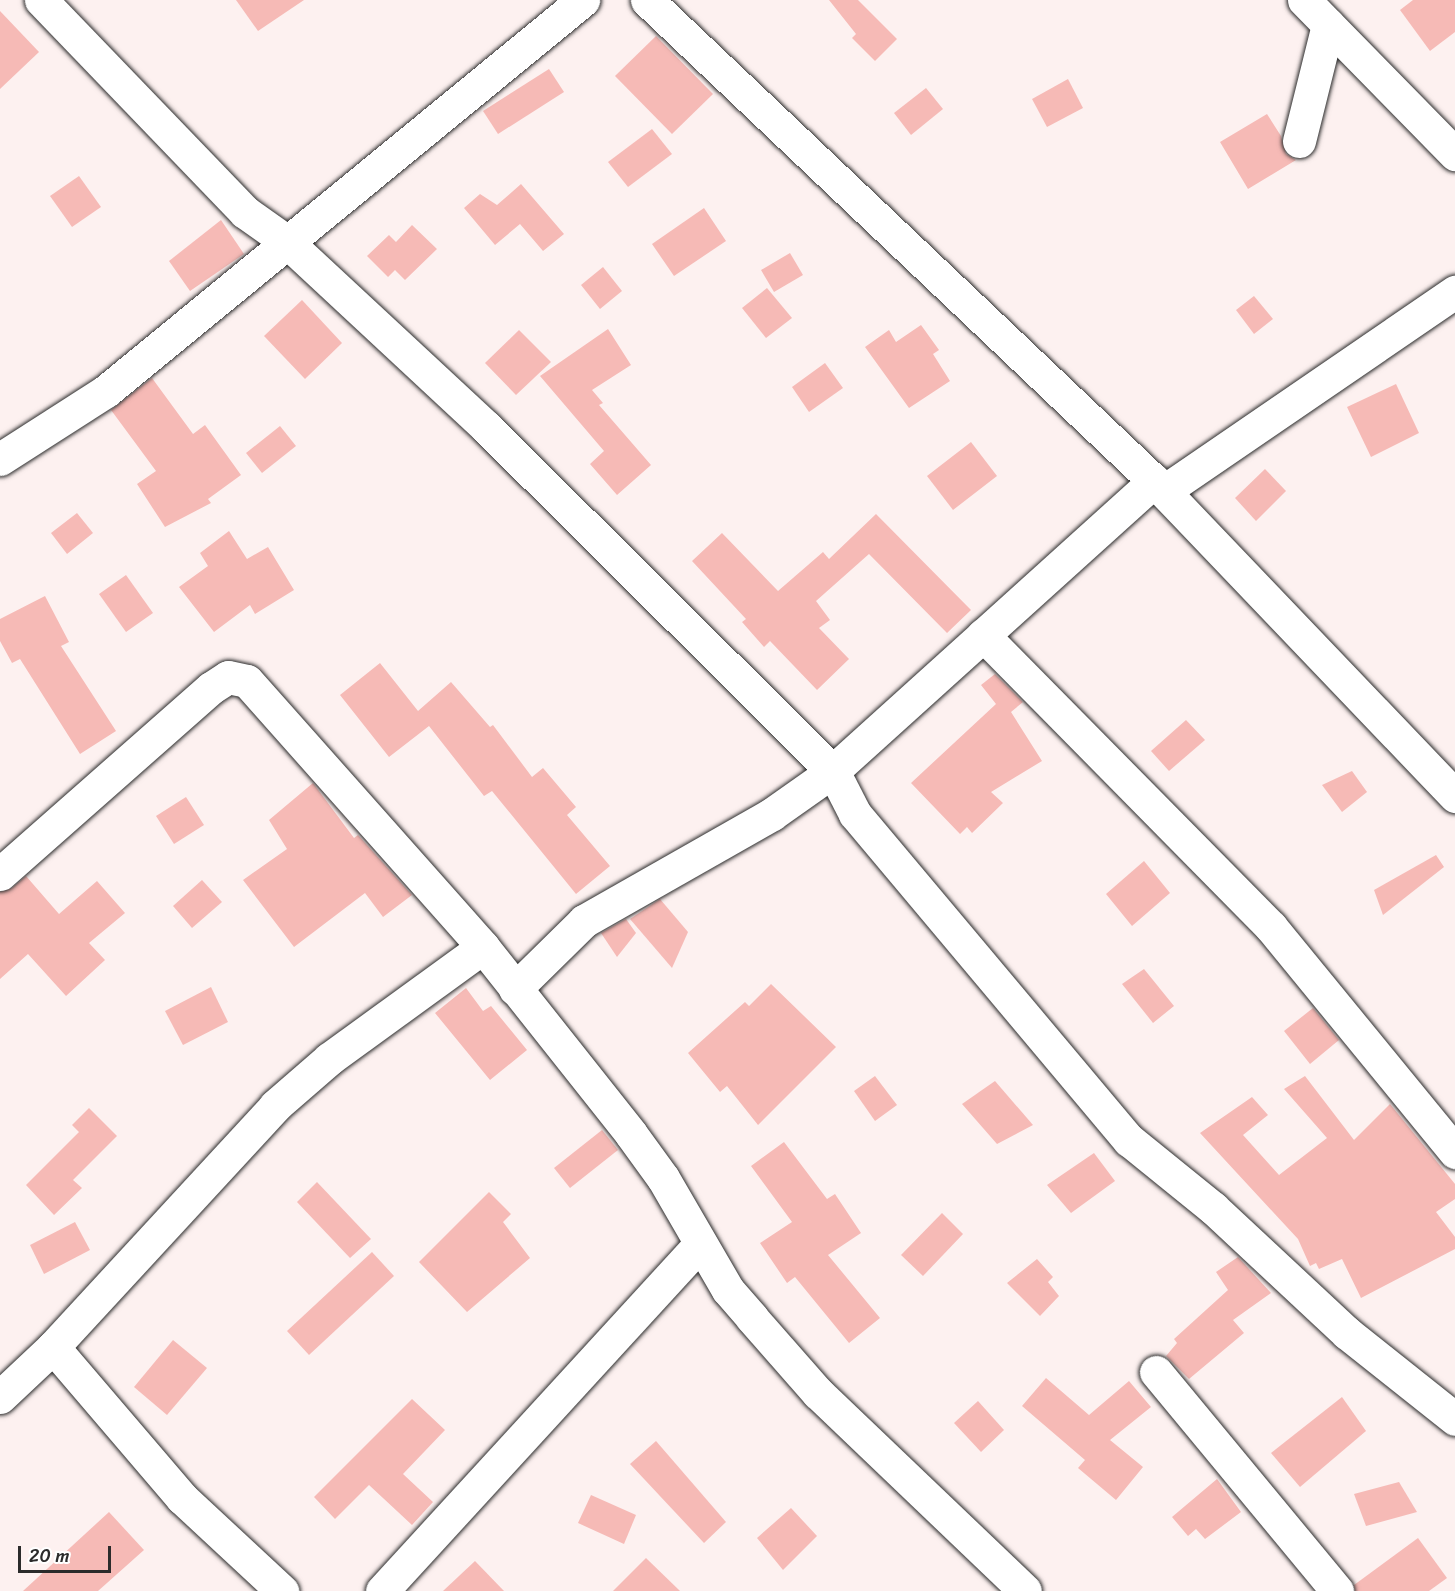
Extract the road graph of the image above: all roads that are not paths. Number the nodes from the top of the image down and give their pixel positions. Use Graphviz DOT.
graph roads {
  1 [pos="41,0"];
  2 [pos="582,0"];
  3 [pos="647,0"];
  4 [pos="1304,0"];
  5 [pos="1329,25"];
  6 [pos="1299,141"];
  7 [pos="1455,154"];
  8 [pos="286,241"];
  9 [pos="1455,291"];
  10 [pos="0,459"];
  11 [pos="1159,486"];
  12 [pos="983,635"];
  13 [pos="833,771"];
  14 [pos="1455,796"];
  15 [pos="0,873"];
  16 [pos="483,947"];
  17 [pos="515,989"];
  18 [pos="1455,1152"];
  19 [pos="700,1244"];
  20 [pos="53,1347"];
  21 [pos="1156,1372"];
  22 [pos="0,1397"];
  23 [pos="1455,1419"];
  24 [pos="282,1591"];
  25 [pos="382,1591"];
  26 [pos="1025,1591"];
  27 [pos="1337,1591"];
  1 -- 8 [label="street"];
  2 -- 8 [label="street"];
  3 -- 11 [label="street"];
  4 -- 5 [label="street"];
  5 -- 6 [label="street"];
  5 -- 7 [label="street"];
  8 -- 10 [label="street"];
  8 -- 13 [label="street"];
  9 -- 11 [label="street"];
  11 -- 12 [label="street"];
  11 -- 14 [label="street"];
  12 -- 13 [label="street"];
  12 -- 18 [label="street"];
  13 -- 17 [label="street"];
  13 -- 23 [label="street"];
  15 -- 16 [label="street"];
  16 -- 17 [label="street"];
  16 -- 20 [label="street"];
  17 -- 19 [label="street"];
  19 -- 25 [label="street"];
  19 -- 26 [label="street"];
  20 -- 22 [label="street"];
  20 -- 24 [label="street"];
  21 -- 27 [label="street"];
}
